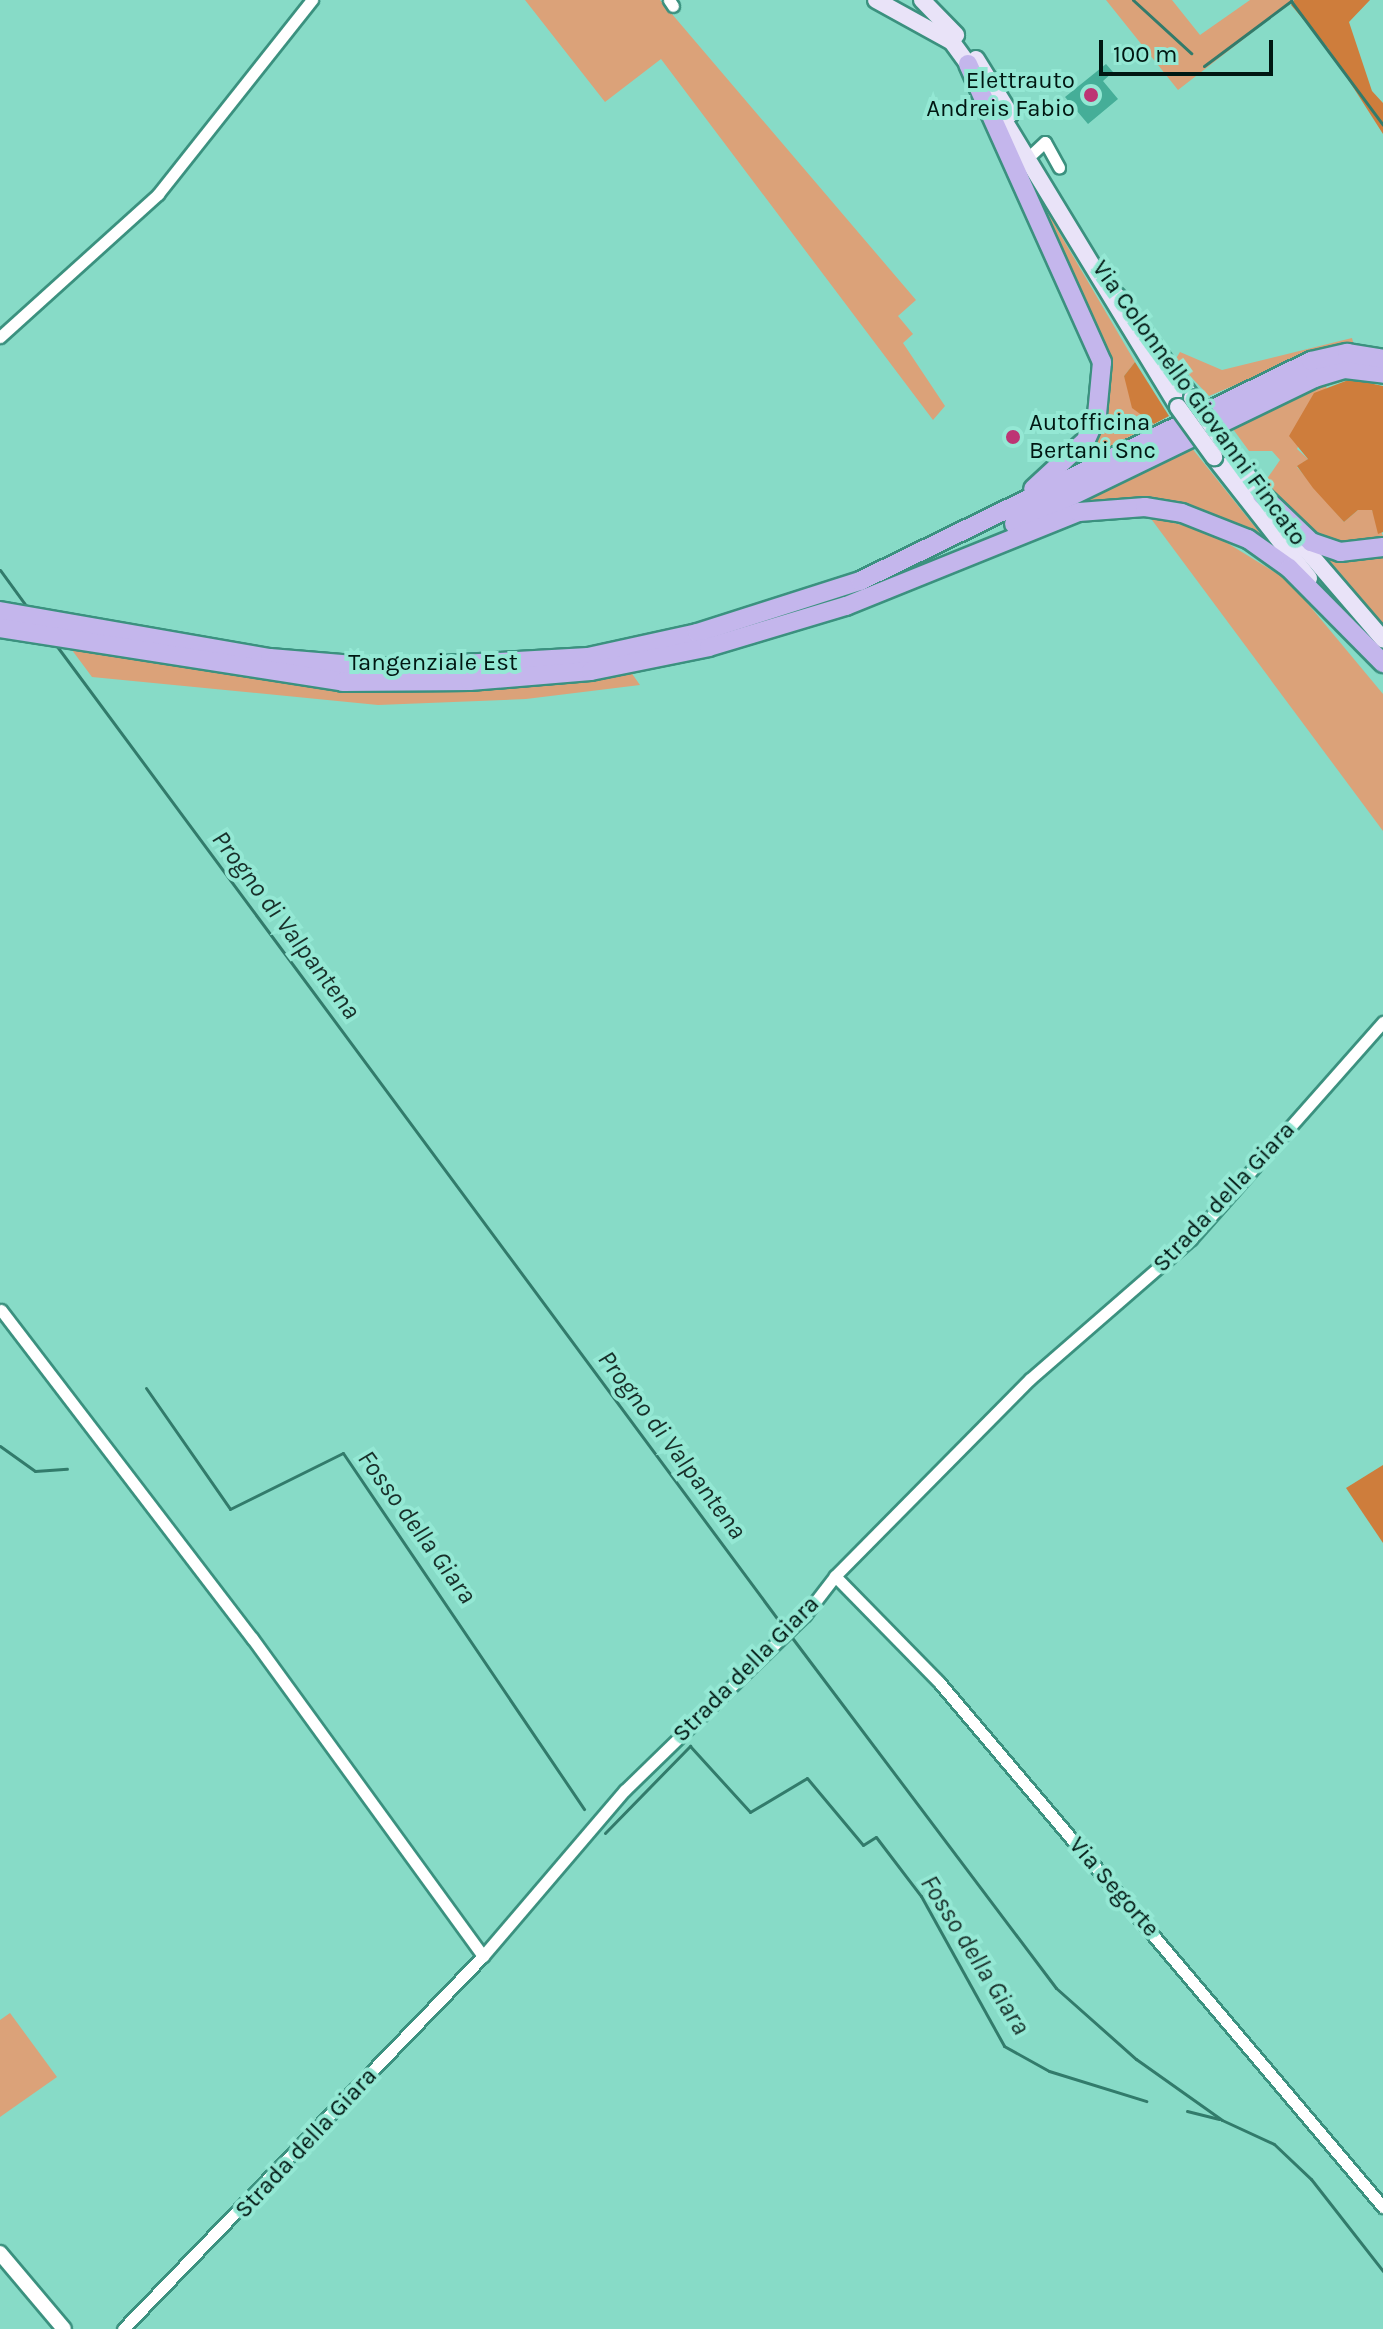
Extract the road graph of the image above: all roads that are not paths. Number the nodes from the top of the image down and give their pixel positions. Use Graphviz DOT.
graph roads {
  1 [pos="312,0"];
  2 [pos="876,0"];
  3 [pos="922,0"];
  4 [pos="901,3"];
  5 [pos="968,64"];
  6 [pos="1033,153"];
  7 [pos="1059,167"];
  8 [pos="0,337"];
  9 [pos="1383,359"];
  10 [pos="1383,374"];
  11 [pos="1185,402"];
  12 [pos="1220,452"];
  13 [pos="1262,495"];
  14 [pos="1383,547"];
  15 [pos="860,581"];
  16 [pos="846,606"];
  17 [pos="0,611"];
  18 [pos="0,628"];
  19 [pos="1383,639"];
  20 [pos="1383,663"];
  21 [pos="1383,1022"];
  22 [pos="1,1310"];
  23 [pos="835,1576"];
  24 [pos="483,1956"];
  25 [pos="1383,2207"];
  26 [pos="0,2253"];
  27 [pos="64,2329"];
  28 [pos="123,2329"];
  1 -- 8 [label="street"];
  2 -- 4 [label="main road, Via Colonnello Giovanni Fincato"];
  3 -- 6 [label="main road, Via Colonnello Giovanni Fincato"];
  4 -- 5 [label="main road, Via Colonnello Giovanni Fincato"];
  5 -- 11 [label="main road, Via Colonnello Giovanni Fincato"];
  5 -- 15 [label="highway"];
  6 -- 7 [label="street"];
  6 -- 11 [label="main road, Via Colonnello Giovanni Fincato"];
  9 -- 15 [label="highway"];
  10 -- 16 [label="highway"];
  11 -- 12 [label="main road, Via Colonnello Giovanni Fincato, bridge"];
  12 -- 13 [label="main road, Via Colonnello Giovanni Fincato"];
  12 -- 20 [label="main road, Via Colonnello Giovanni Fincato"];
  13 -- 14 [label="highway"];
  13 -- 19 [label="main road, Via Colonnello Giovanni Fincato"];
  15 -- 17 [label="highway, Tangenziale Est"];
  16 -- 18 [label="highway, Tangenziale Est"];
  16 -- 20 [label="highway"];
  21 -- 23 [label="street, Strada della Giara"];
  22 -- 24 [label="street"];
  23 -- 24 [label="street, Strada della Giara"];
  23 -- 25 [label="street, Via Segorte"];
  24 -- 28 [label="street, Strada della Giara"];
  26 -- 27 [label="street"];
}
